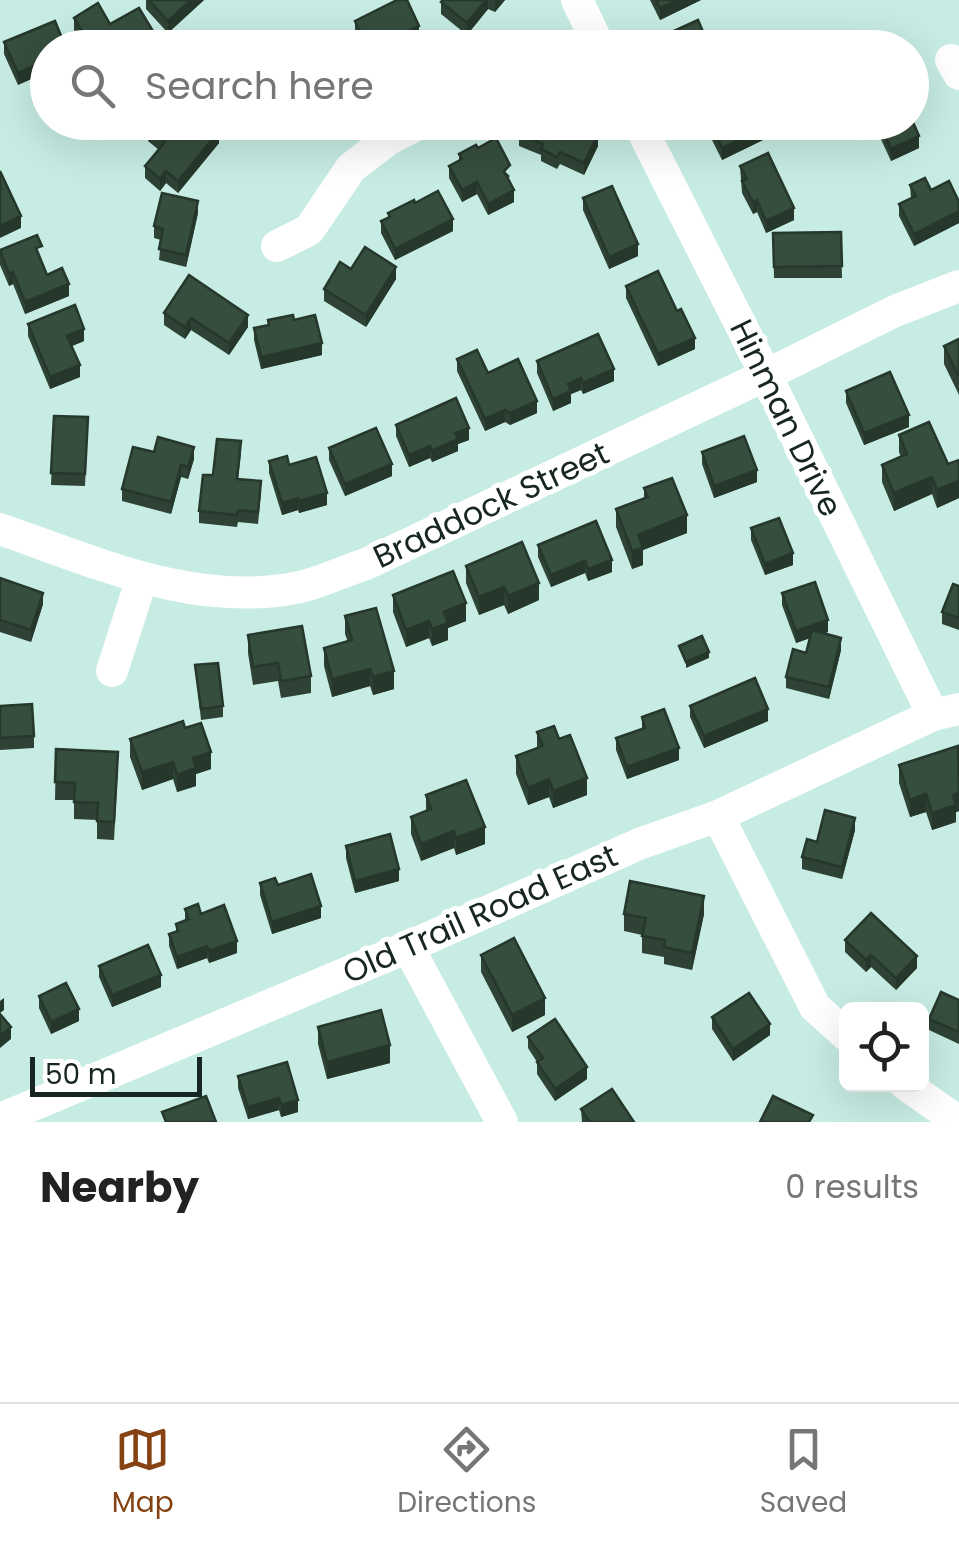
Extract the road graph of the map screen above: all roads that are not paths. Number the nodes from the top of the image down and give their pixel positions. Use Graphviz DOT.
graph roads {
  1 [pos="577,0"];
  2 [pos="586,30"];
  3 [pos="390,140"];
  4 [pos="647,140"];
  5 [pos="277,246"];
  6 [pos="959,286"];
  7 [pos="766,375"];
  8 [pos="0,529"];
  9 [pos="142,578"];
  10 [pos="112,671"];
  11 [pos="946,712"];
  12 [pos="718,816"];
  13 [pos="408,947"];
  14 [pos="839,1030"];
  15 [pos="916,1092"];
  16 [pos="0,1119"];
  17 [pos="502,1122"];
  18 [pos="959,1122"];
  1 -- 2 [label="street"];
  3 -- 5 [label="street"];
  4 -- 7 [label="street, Hinman Drive"];
  6 -- 7 [label="street, Braddock Street"];
  7 -- 9 [label="street, Braddock Street"];
  7 -- 11 [label="street, Hinman Drive"];
  8 -- 9 [label="street, Braddock Street"];
  9 -- 10 [label="street"];
  11 -- 12 [label="street, Old Trail Road East"];
  12 -- 13 [label="street, Old Trail Road East"];
  12 -- 14 [label="street"];
  13 -- 16 [label="street, Old Trail Road East"];
  13 -- 17 [label="street"];
  15 -- 18 [label="street"];
}
